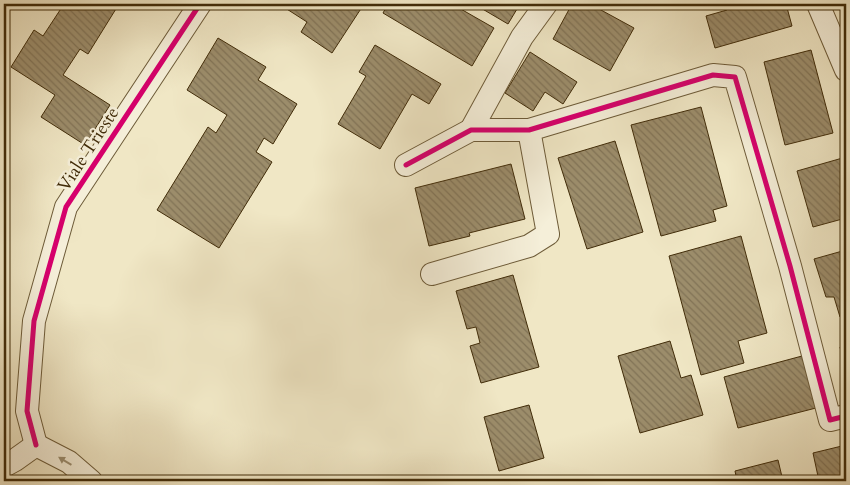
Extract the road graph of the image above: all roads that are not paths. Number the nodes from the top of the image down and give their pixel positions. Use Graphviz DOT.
graph roads {
  1 [pos="200,4"];
  2 [pos="546,4"];
  3 [pos="818,4"];
  4 [pos="846,70"];
  5 [pos="471,130"];
  6 [pos="529,130"];
  7 [pos="406,165"];
  8 [pos="432,274"];
  9 [pos="846,416"];
  10 [pos="36,445"];
  11 [pos="4,466"];
  12 [pos="91,481"];
  1 -- 10 [label="street, Viale Trieste"];
  2 -- 5 [label="street"];
  3 -- 4 [label="street"];
  5 -- 6 [label="street"];
  5 -- 7 [label="street"];
  6 -- 8 [label="street"];
  6 -- 9 [label="street"];
  10 -- 11 [label="street"];
  12 -- 10 [label="street, one-way"];
}
